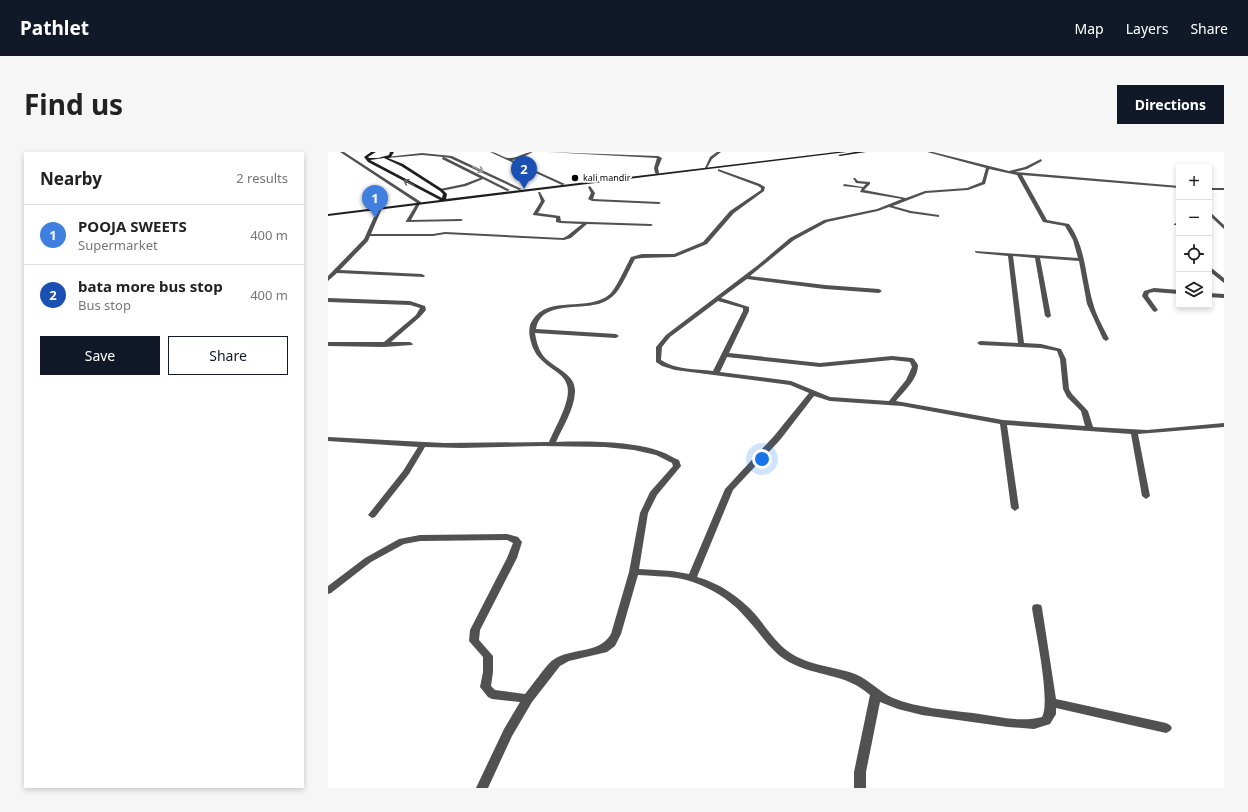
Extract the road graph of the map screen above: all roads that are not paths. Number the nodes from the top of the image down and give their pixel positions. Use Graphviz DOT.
graph roads {
  1 [pos="342,152"];
  2 [pos="409,152"];
  3 [pos="493,152"];
  4 [pos="531,152"];
  5 [pos="549,152"];
  6 [pos="719,152"];
  7 [pos="826,152"];
  8 [pos="845,152"];
  9 [pos="864,152"];
  10 [pos="929,152"];
  11 [pos="378,153"];
  12 [pos="594,153"];
  13 [pos="416,154"];
  14 [pos="437,154"];
  15 [pos="389,155"];
  16 [pos="442,156"];
  17 [pos="369,157"];
  18 [pos="508,159"];
  19 [pos="1041,160"];
  20 [pos="706,167"];
  21 [pos="988,167"];
  22 [pos="719,169"];
  23 [pos="1009,172"];
  24 [pos="657,173"];
  25 [pos="1020,174"];
  26 [pos="483,178"];
  27 [pos="854,179"];
  28 [pos="563,184"];
  29 [pos="844,185"];
  30 [pos="590,187"];
  31 [pos="864,187"];
  32 [pos="1176,187"];
  33 [pos="520,189"];
  34 [pos="1212,189"];
  35 [pos="1224,189"];
  36 [pos="441,190"];
  37 [pos="508,190"];
  38 [pos="539,193"];
  39 [pos="464,198"];
  40 [pos="907,199"];
  41 [pos="444,200"];
  42 [pos="419,203"];
  43 [pos="659,203"];
  44 [pos="890,206"];
  45 [pos="380,208"];
  46 [pos="328,215"];
  47 [pos="937,216"];
  48 [pos="1212,217"];
  49 [pos="461,220"];
  50 [pos="586,223"];
  51 [pos="651,225"];
  52 [pos="1224,228"];
  53 [pos="369,235"];
  54 [pos="977,252"];
  55 [pos="1010,255"];
  56 [pos="1038,257"];
  57 [pos="1081,260"];
  58 [pos="336,271"];
  59 [pos="1212,271"];
  60 [pos="422,276"];
  61 [pos="746,277"];
  62 [pos="328,279"];
  63 [pos="1224,281"];
  64 [pos="879,291"];
  65 [pos="1176,292"];
  66 [pos="1212,295"];
  67 [pos="1224,296"];
  68 [pos="717,299"];
  69 [pos="328,300"];
  70 [pos="1155,310"];
  71 [pos="1048,316"];
  72 [pos="533,331"];
  73 [pos="616,336"];
  74 [pos="1106,339"];
  75 [pos="980,343"];
  76 [pos="328,344"];
  77 [pos="410,344"];
  78 [pos="384,345"];
  79 [pos="1021,345"];
  80 [pos="725,355"];
  81 [pos="716,373"];
  82 [pos="813,392"];
  83 [pos="891,403"];
  84 [pos="1003,422"];
  85 [pos="1224,425"];
  86 [pos="1090,429"];
  87 [pos="1134,431"];
  88 [pos="328,439"];
  89 [pos="423,445"];
  90 [pos="551,445"];
  91 [pos="1146,496"];
  92 [pos="1015,508"];
  93 [pos="372,515"];
  94 [pos="634,572"];
  95 [pos="692,578"];
  96 [pos="328,591"];
  97 [pos="1037,608"];
  98 [pos="876,695"];
  99 [pos="528,699"];
  100 [pos="1051,702"];
  101 [pos="1166,728"];
  102 [pos="482,788"];
  103 [pos="860,788"];
  1 -- 42 [label="street"];
  2 -- 13 [label="lane"];
  3 -- 18 [label="street"];
  4 -- 18 [label="street"];
  5 -- 12 [label="street"];
  6 -- 20 [label="street"];
  7 -- 22 [label="street"];
  8 -- 39 [label="street"];
  9 -- 22 [label="street"];
  10 -- 21 [label="street"];
  11 -- 15 [label="street"];
  11 -- 17 [label="street"];
  12 -- 24 [label="street"];
  13 -- 14 [label="lane"];
  13 -- 15 [label="lane"];
  14 -- 16 [label="lane"];
  15 -- 17 [label="street"];
  15 -- 36 [label="street"];
  16 -- 26 [label="lane"];
  16 -- 33 [label="lane, one-way"];
  41 -- 17 [label="street, one-way"];
  18 -- 28 [label="street"];
  19 -- 23 [label="street"];
  20 -- 22 [label="street"];
  20 -- 24 [label="street"];
  21 -- 23 [label="street"];
  21 -- 40 [label="street"];
  22 -- 30 [label="street"];
  22 -- 72 [label="street"];
  23 -- 25 [label="street"];
  24 -- 28 [label="street"];
  25 -- 32 [label="street"];
  25 -- 57 [label="street"];
  26 -- 36 [label="lane"];
  26 -- 37 [label="lane"];
  27 -- 31 [label="street"];
  28 -- 33 [label="street"];
  29 -- 31 [label="street"];
  30 -- 38 [label="street"];
  30 -- 43 [label="street"];
  31 -- 40 [label="street"];
  33 -- 37 [label="street"];
  34 -- 35 [label="street"];
  36 -- 41 [label="street"];
  37 -- 39 [label="street"];
  38 -- 39 [label="street"];
  38 -- 50 [label="street"];
  39 -- 41 [label="street"];
  40 -- 44 [label="street"];
  41 -- 42 [label="street"];
  42 -- 45 [label="street"];
  42 -- 49 [label="street"];
  44 -- 47 [label="street"];
  44 -- 61 [label="street"];
  45 -- 46 [label="street"];
  45 -- 53 [label="street"];
  48 -- 52 [label="street"];
  50 -- 51 [label="street"];
  50 -- 53 [label="street"];
  53 -- 58 [label="street"];
  54 -- 55 [label="street"];
  55 -- 56 [label="street"];
  55 -- 79 [label="street"];
  56 -- 57 [label="street"];
  56 -- 71 [label="street"];
  57 -- 74 [label="street"];
  58 -- 60 [label="street"];
  58 -- 62 [label="street"];
  59 -- 63 [label="street"];
  61 -- 64 [label="street"];
  61 -- 68 [label="street"];
  65 -- 70 [label="street"];
  66 -- 67 [label="street"];
  68 -- 80 [label="street"];
  68 -- 81 [label="street"];
  69 -- 78 [label="street"];
  72 -- 73 [label="street"];
  72 -- 90 [label="street"];
  75 -- 79 [label="street"];
  76 -- 78 [label="street"];
  77 -- 78 [label="street"];
  79 -- 86 [label="street"];
  80 -- 81 [label="street"];
  80 -- 83 [label="street"];
  81 -- 82 [label="street"];
  82 -- 83 [label="street"];
  82 -- 95 [label="street"];
  83 -- 84 [label="street"];
  84 -- 86 [label="street"];
  84 -- 92 [label="street"];
  85 -- 87 [label="street"];
  86 -- 87 [label="street"];
  87 -- 91 [label="street"];
  88 -- 89 [label="street"];
  89 -- 90 [label="street"];
  89 -- 93 [label="street"];
  90 -- 94 [label="street"];
  94 -- 95 [label="street"];
  94 -- 99 [label="street"];
  95 -- 98 [label="street"];
  96 -- 99 [label="street"];
  97 -- 100 [label="street"];
  98 -- 100 [label="street"];
  98 -- 103 [label="street"];
  99 -- 102 [label="street"];
  100 -- 101 [label="street"];
}
